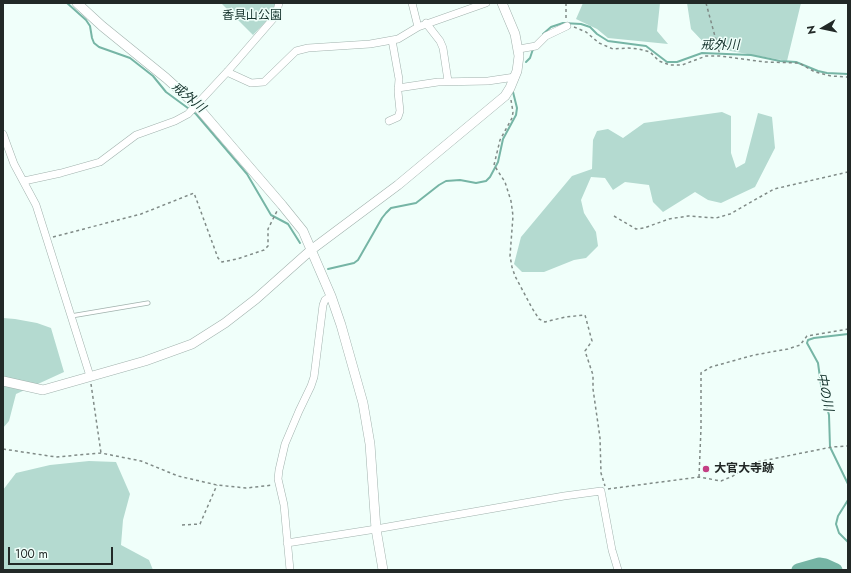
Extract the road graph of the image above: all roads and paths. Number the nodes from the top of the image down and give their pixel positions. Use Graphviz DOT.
graph roads {
  1 [pos="77,3"];
  2 [pos="279,3"];
  3 [pos="412,3"];
  4 [pos="486,3"];
  5 [pos="502,3"];
  6 [pos="566,3"];
  7 [pos="706,3"];
  8 [pos="566,23"];
  9 [pos="426,24"];
  10 [pos="418,27"];
  11 [pos="392,40"];
  12 [pos="519,48"];
  13 [pos="720,56"];
  14 [pos="227,72"];
  15 [pos="515,77"];
  16 [pos="848,77"];
  17 [pos="448,81"];
  18 [pos="398,88"];
  19 [pos="508,92"];
  20 [pos="196,105"];
  21 [pos="389,121"];
  22 [pos="3,134"];
  23 [pos="848,172"];
  24 [pos="24,181"];
  25 [pos="275,214"];
  26 [pos="614,216"];
  27 [pos="47,239"];
  28 [pos="311,250"];
  29 [pos="331,296"];
  30 [pos="148,303"];
  31 [pos="70,316"];
  32 [pos="848,329"];
  33 [pos="90,376"];
  34 [pos="3,381"];
  35 [pos="848,446"];
  36 [pos="3,449"];
  37 [pos="101,453"];
  38 [pos="699,477"];
  39 [pos="217,485"];
  40 [pos="279,485"];
  41 [pos="182,525"];
  42 [pos="376,529"];
  43 [pos="287,543"];
  44 [pos="290,570"];
  45 [pos="383,570"];
  46 [pos="618,570"];
  1 -- 20 [label="street"];
  2 -- 14 [label="street"];
  3 -- 10 [label="street"];
  4 -- 9 [label="street"];
  5 -- 12 [label="street"];
  6 -- 8 [label="path"];
  7 -- 13 [label="path"];
  8 -- 12 [label="street"];
  8 -- 13 [label="path"];
  9 -- 10 [label="street"];
  9 -- 17 [label="street"];
  10 -- 11 [label="street"];
  11 -- 14 [label="street"];
  11 -- 18 [label="street"];
  12 -- 15 [label="street"];
  13 -- 16 [label="path"];
  14 -- 20 [label="street"];
  15 -- 17 [label="street"];
  15 -- 19 [label="street"];
  17 -- 18 [label="street"];
  18 -- 21 [label="street"];
  19 -- 28 [label="street"];
  19 -- 38 [label="path"];
  20 -- 24 [label="street"];
  20 -- 28 [label="street"];
  22 -- 24 [label="street"];
  23 -- 26 [label="path"];
  24 -- 27 [label="street"];
  25 -- 27 [label="path"];
  27 -- 31 [label="street"];
  28 -- 29 [label="street"];
  28 -- 33 [label="street"];
  29 -- 40 [label="street"];
  29 -- 42 [label="street"];
  30 -- 31 [label="lane"];
  31 -- 33 [label="street"];
  32 -- 38 [label="path"];
  33 -- 34 [label="street"];
  33 -- 37 [label="path"];
  35 -- 38 [label="path"];
  36 -- 37 [label="path"];
  37 -- 39 [label="path"];
  39 -- 40 [label="path"];
  39 -- 41 [label="path"];
  40 -- 43 [label="street"];
  42 -- 43 [label="street"];
  42 -- 45 [label="street"];
  42 -- 46 [label="street"];
  43 -- 44 [label="street"];
}
